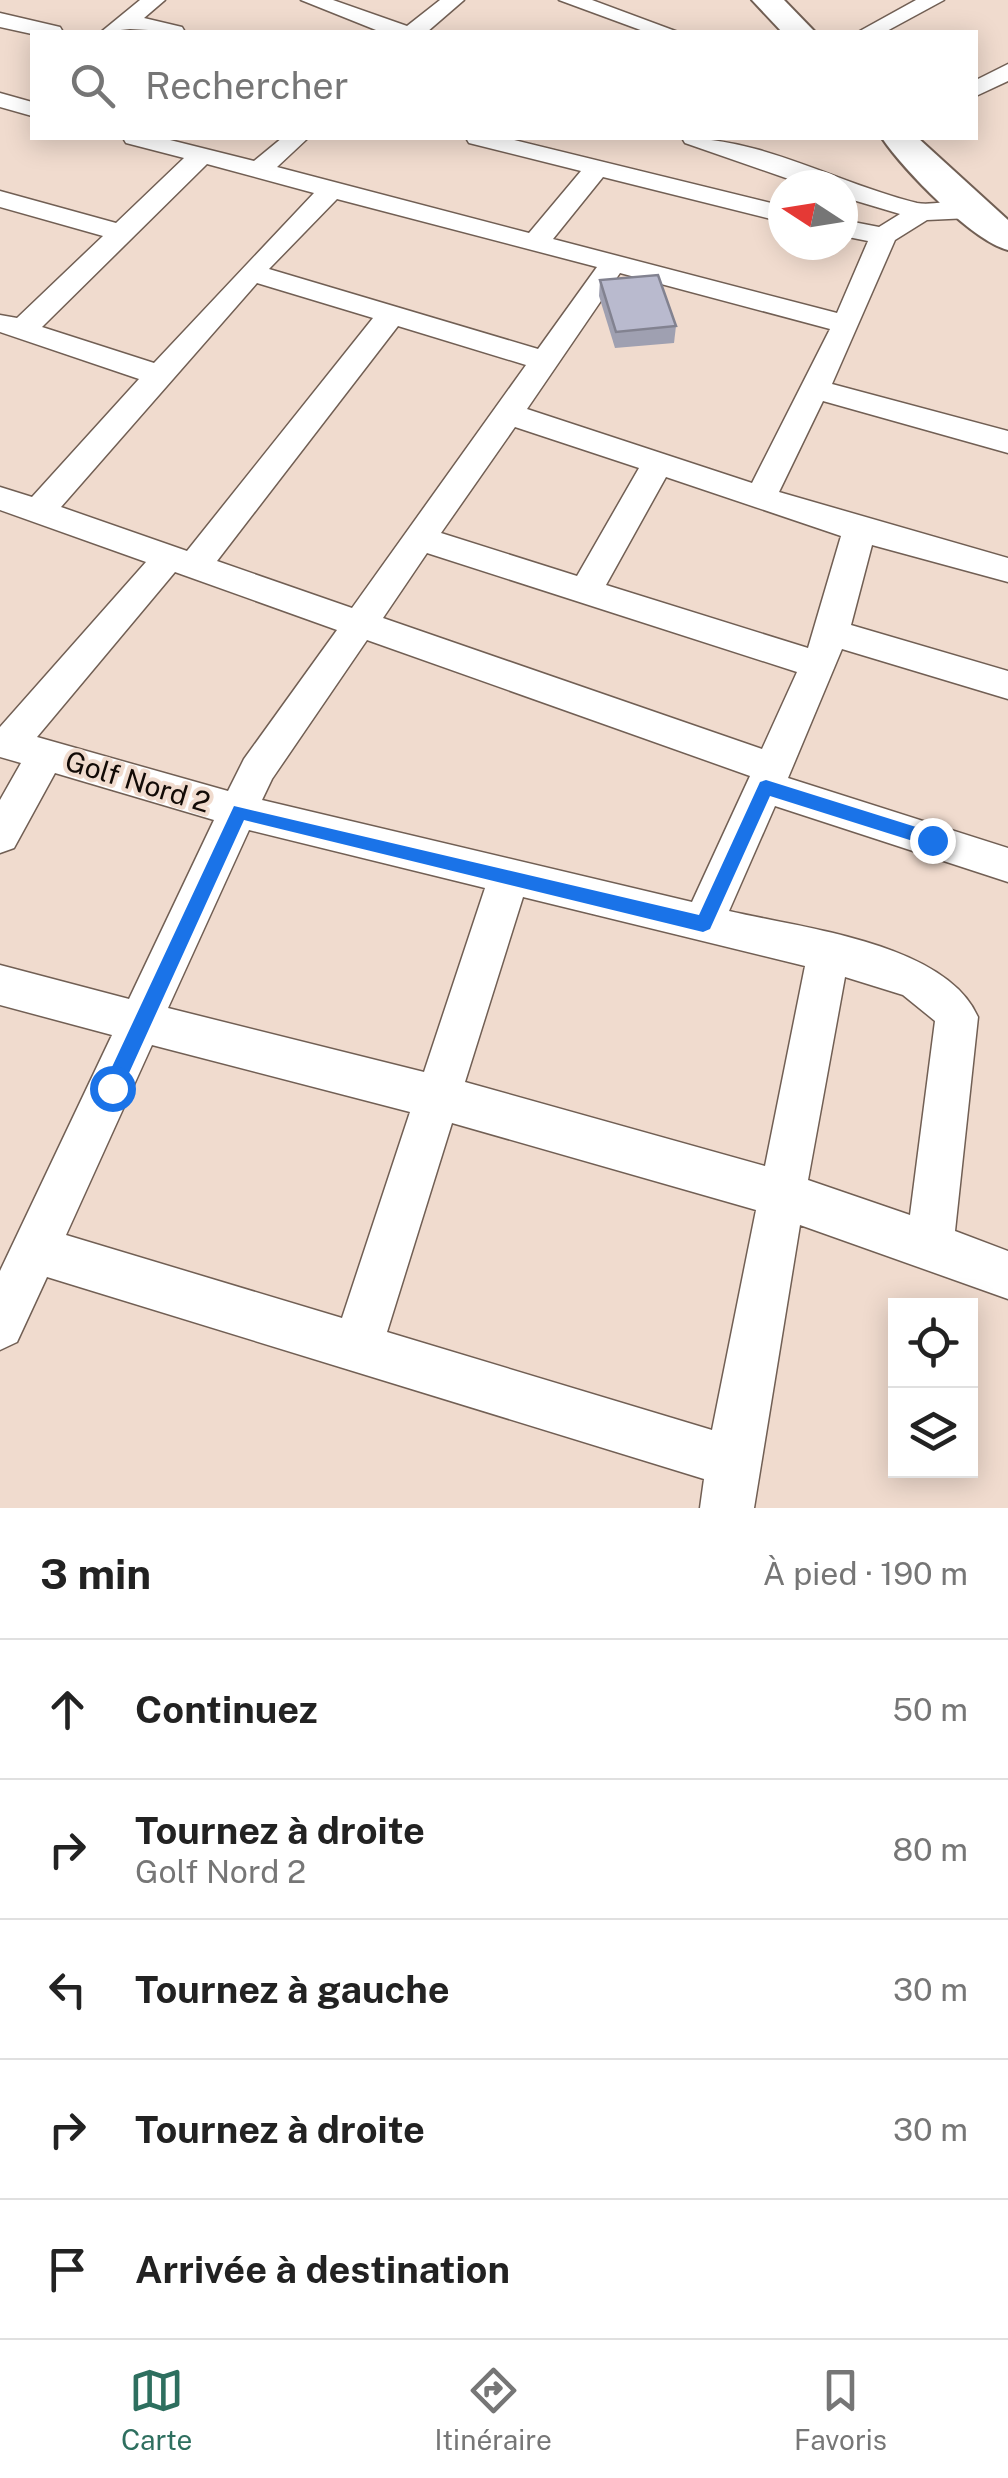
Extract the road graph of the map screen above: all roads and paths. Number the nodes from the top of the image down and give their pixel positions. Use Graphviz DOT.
graph roads {
  1 [pos="154,0"];
  2 [pos="312,0"];
  3 [pos="453,0"];
  4 [pos="570,0"];
  5 [pos="767,0"];
  6 [pos="933,0"];
  7 [pos="0,20"];
  8 [pos="119,27"];
  9 [pos="43,30"];
  10 [pos="152,30"];
  11 [pos="395,30"];
  12 [pos="416,30"];
  13 [pos="661,30"];
  14 [pos="797,30"];
  15 [pos="874,30"];
  16 [pos="1008,70"];
  17 [pos="978,88"];
  18 [pos="1008,99"];
  19 [pos="0,100"];
  20 [pos="30,108"];
  21 [pos="148,140"];
  22 [pos="294,140"];
  23 [pos="486,140"];
  24 [pos="700,140"];
  25 [pos="901,140"];
  26 [pos="201,156"];
  27 [pos="597,168"];
  28 [pos="787,170"];
  29 [pos="258,172"];
  30 [pos="333,188"];
  31 [pos="858,193"];
  32 [pos="0,199"];
  33 [pos="768,210"];
  34 [pos="970,210"];
  35 [pos="921,212"];
  36 [pos="858,231"];
  37 [pos="121,234"];
  38 [pos="882,236"];
  39 [pos="1008,239"];
  40 [pos="535,242"];
  41 [pos="613,264"];
  42 [pos="251,272"];
  43 [pos="392,314"];
  44 [pos="847,324"];
  45 [pos="11,326"];
  46 [pos="544,361"];
  47 [pos="158,375"];
  48 [pos="814,390"];
  49 [pos="506,413"];
  50 [pos="1008,442"];
  51 [pos="656,466"];
  52 [pos="760,498"];
  53 [pos="12,507"];
  54 [pos="860,530"];
  55 [pos="418,538"];
  56 [pos="181,562"];
  57 [pos="1008,570"];
  58 [pos="587,590"];
  59 [pos="359,626"];
  60 [pos="826,649"];
  61 [pos="1008,685"];
  62 [pos="19,747"];
  63 [pos="770,778"];
  64 [pos="240,812"];
  65 [pos="0,836"];
  66 [pos="1008,865"];
  67 [pos="509,876"];
  68 [pos="703,924"];
  69 [pos="828,953"];
  70 [pos="0,985"];
  71 [pos="142,1024"];
  72 [pos="440,1095"];
  73 [pos="785,1198"];
  74 [pos="930,1244"];
  75 [pos="37,1250"];
  76 [pos="1008,1275"];
  77 [pos="0,1325"];
  78 [pos="356,1350"];
  79 [pos="730,1485"];
  1 -- 8 [label="street"];
  2 -- 11 [label="street"];
  3 -- 12 [label="street"];
  4 -- 13 [label="street"];
  5 -- 14 [label="main road"];
  6 -- 15 [label="street"];
  7 -- 9 [label="street"];
  8 -- 10 [label="street"];
  16 -- 17 [label="street"];
  17 -- 18 [label="street"];
  19 -- 20 [label="street"];
  21 -- 26 [label="street"];
  22 -- 29 [label="street"];
  23 -- 27 [label="street"];
  24 -- 28 [label="street"];
  25 -- 34 [label="main road"];
  26 -- 29 [label="street"];
  26 -- 37 [label="street"];
  27 -- 33 [label="street"];
  27 -- 40 [label="street"];
  29 -- 30 [label="street"];
  30 -- 40 [label="street"];
  30 -- 42 [label="street"];
  31 -- 35 [label="street"];
  32 -- 37 [label="street"];
  34 -- 35 [label="street"];
  34 -- 39 [label="main road"];
  35 -- 38 [label="street"];
  36 -- 38 [label="street"];
  37 -- 45 [label="street"];
  38 -- 44 [label="street"];
  40 -- 41 [label="street"];
  41 -- 44 [label="street"];
  41 -- 46 [label="street"];
  42 -- 43 [label="street"];
  42 -- 47 [label="street"];
  43 -- 46 [label="street"];
  43 -- 56 [label="street"];
  44 -- 48 [label="street"];
  45 -- 47 [label="street"];
  46 -- 49 [label="street"];
  47 -- 53 [label="street"];
  48 -- 50 [label="street"];
  48 -- 52 [label="street"];
  49 -- 51 [label="street"];
  49 -- 55 [label="street"];
  51 -- 52 [label="street"];
  51 -- 58 [label="street"];
  52 -- 54 [label="street"];
  53 -- 56 [label="street"];
  54 -- 57 [label="street"];
  54 -- 60 [label="street"];
  55 -- 58 [label="street"];
  55 -- 59 [label="street"];
  56 -- 59 [label="street"];
  56 -- 62 [label="street"];
  58 -- 60 [label="street"];
  59 -- 63 [label="street"];
  59 -- 64 [label="street"];
  60 -- 61 [label="street"];
  60 -- 63 [label="street"];
  62 -- 64 [label="street, Golf Nord 2"];
  62 -- 65 [label="street"];
  63 -- 66 [label="street"];
  63 -- 68 [label="street"];
  64 -- 67 [label="street, Golf Nord 2"];
  64 -- 71 [label="street"];
  67 -- 68 [label="street, Golf Nord 2"];
  67 -- 72 [label="street"];
  68 -- 69 [label="street, Golf Nord 2"];
  69 -- 73 [label="street"];
  69 -- 74 [label="street, Golf Nord 2"];
  70 -- 71 [label="street"];
  71 -- 72 [label="street"];
  71 -- 75 [label="street"];
  72 -- 73 [label="street"];
  72 -- 78 [label="street"];
  73 -- 74 [label="street"];
  73 -- 79 [label="street"];
  74 -- 76 [label="street"];
  75 -- 77 [label="street"];
  75 -- 78 [label="street"];
  78 -- 79 [label="street"];
}
